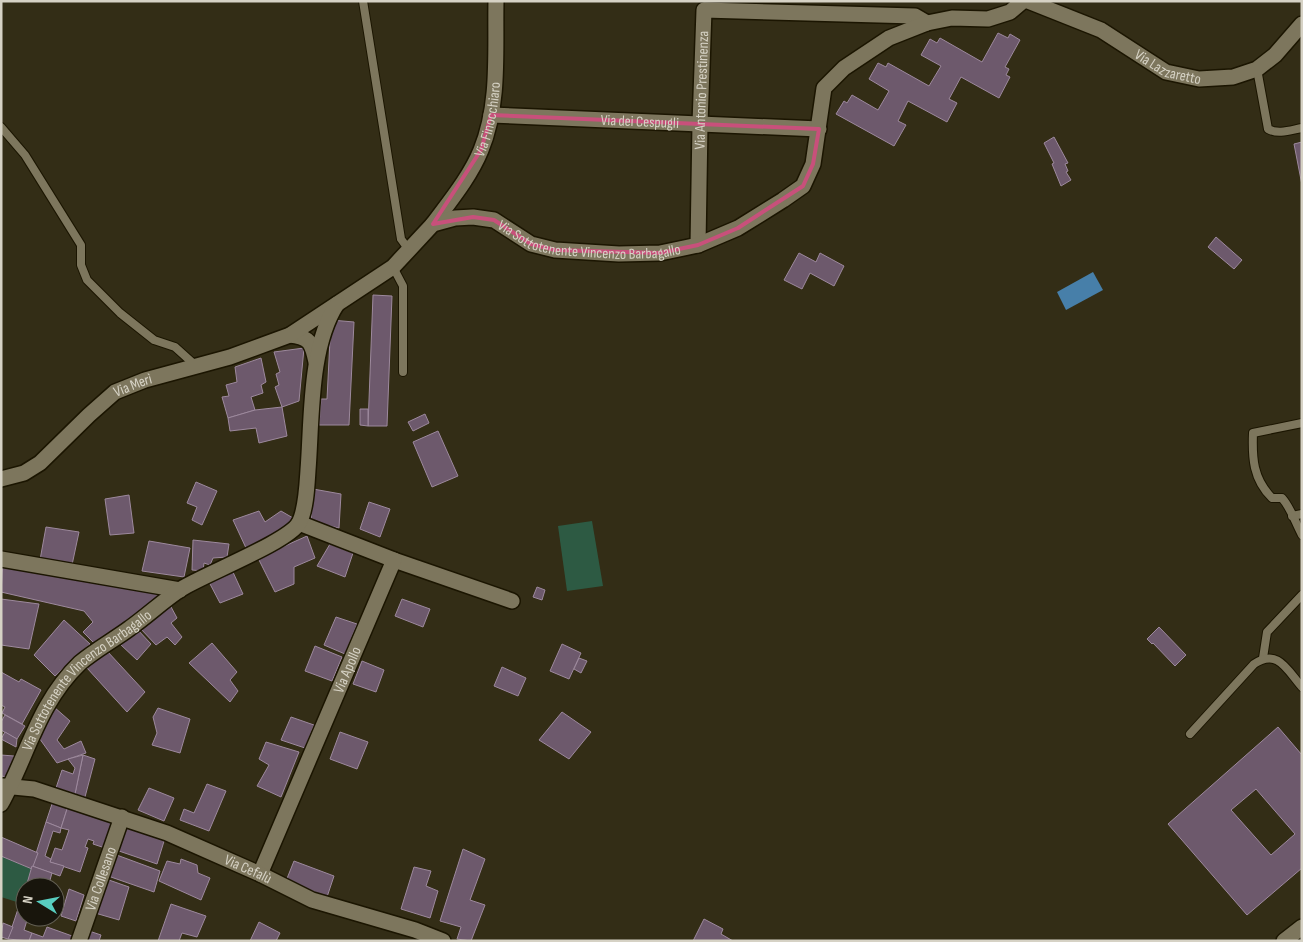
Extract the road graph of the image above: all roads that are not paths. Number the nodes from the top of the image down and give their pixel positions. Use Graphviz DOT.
graph roads {
  1 [pos="363,1"];
  2 [pos="496,1"];
  3 [pos="1024,1"];
  4 [pos="1028,1"];
  5 [pos="927,24"];
  6 [pos="1302,24"];
  7 [pos="1257,69"];
  8 [pos="491,115"];
  9 [pos="700,124"];
  10 [pos="1,127"];
  11 [pos="1302,128"];
  12 [pos="818,129"];
  13 [pos="433,224"];
  14 [pos="698,245"];
  15 [pos="409,250"];
  16 [pos="393,267"];
  17 [pos="339,301"];
  18 [pos="290,335"];
  19 [pos="316,362"];
  20 [pos="195,365"];
  21 [pos="403,372"];
  22 [pos="1302,423"];
  23 [pos="1,478"];
  24 [pos="1302,514"];
  25 [pos="1292,516"];
  26 [pos="299,523"];
  27 [pos="1302,535"];
  28 [pos="1,559"];
  29 [pos="394,560"];
  30 [pos="180,590"];
  31 [pos="1302,594"];
  32 [pos="512,602"];
  33 [pos="1263,658"];
  34 [pos="1302,687"];
  35 [pos="1190,734"];
  36 [pos="6,786"];
  37 [pos="1,804"];
  38 [pos="122,817"];
  39 [pos="260,874"];
  40 [pos="1302,927"];
  41 [pos="79,941"];
  42 [pos="442,941"];
  43 [pos="1284,941"];
  1 -- 15 [label="lane"];
  2 -- 8 [label="street, Via Finocchiaro"];
  3 -- 5 [label="street, Via Sottotenente Vincenzo Barbagallo"];
  4 -- 7 [label="street, Via Lazzaretto"];
  5 -- 9 [label="street, Via Antonio Prestinenza"];
  5 -- 12 [label="street, Via Sottotenente Vincenzo Barbagallo"];
  6 -- 7 [label="street, Via Lazzaretto"];
  7 -- 11 [label="lane"];
  8 -- 9 [label="street, Via dei Cespugli"];
  8 -- 13 [label="street, Via Finocchiaro"];
  9 -- 12 [label="street, Via dei Cespugli"];
  9 -- 14 [label="street, Via Antonio Prestinenza"];
  10 -- 20 [label="lane"];
  12 -- 14 [label="street, Via Sottotenente Vincenzo Barbagallo"];
  13 -- 14 [label="street, Via Sottotenente Vincenzo Barbagallo"];
  13 -- 15 [label="street"];
  15 -- 16 [label="street"];
  16 -- 17 [label="street"];
  16 -- 21 [label="lane"];
  17 -- 18 [label="street, Via Merì"];
  17 -- 19 [label="street"];
  18 -- 19 [label="street"];
  18 -- 20 [label="street, Via Merì"];
  19 -- 26 [label="street"];
  20 -- 23 [label="street, Via Merì"];
  22 -- 25 [label="lane"];
  24 -- 25 [label="lane"];
  25 -- 27 [label="lane"];
  26 -- 29 [label="street"];
  26 -- 30 [label="street, Via Sottotenente Vincenzo Barbagallo"];
  28 -- 30 [label="street"];
  29 -- 32 [label="street"];
  29 -- 39 [label="street, Via Apollo"];
  30 -- 36 [label="street, Via Sottotenente Vincenzo Barbagallo"];
  31 -- 33 [label="lane"];
  33 -- 34 [label="lane"];
  33 -- 35 [label="lane"];
  36 -- 37 [label="street, Via Sottotenente Vincenzo Barbagallo"];
  36 -- 38 [label="street, Via Cefalù"];
  38 -- 39 [label="street, Via Cefalù"];
  38 -- 41 [label="street, Via Collesano"];
  39 -- 42 [label="street, Via Cefalù"];
  40 -- 43 [label="street"];
}
